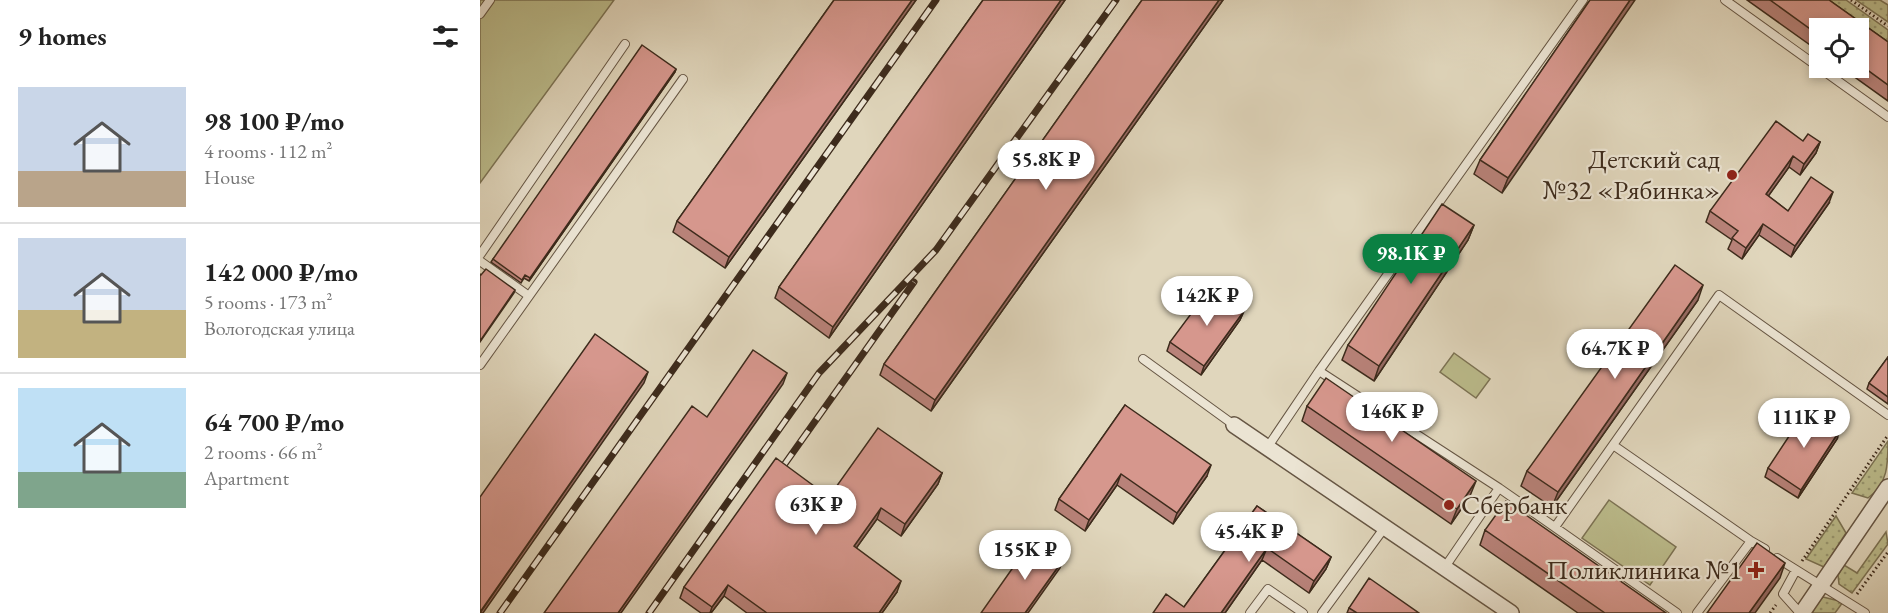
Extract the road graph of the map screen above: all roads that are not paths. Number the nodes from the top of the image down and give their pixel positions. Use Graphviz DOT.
graph roads {
  1 [pos="490,0"];
  2 [pos="1583,0"];
  3 [pos="1725,0"];
  4 [pos="480,14"];
  5 [pos="625,44"];
  6 [pos="683,79"];
  7 [pos="1888,117"];
  8 [pos="480,255"];
  9 [pos="480,261"];
  10 [pos="530,296"];
  11 [pos="1143,359"];
  12 [pos="480,365"];
  13 [pos="1319,371"];
  14 [pos="1888,415"];
  15 [pos="1234,425"];
  16 [pos="1614,445"];
  17 [pos="1267,448"];
  18 [pos="1888,487"];
  19 [pos="1499,488"];
  20 [pos="1384,527"];
  21 [pos="1555,527"];
  22 [pos="1751,541"];
  23 [pos="1445,567"];
  24 [pos="1796,570"];
  25 [pos="1821,586"];
  26 [pos="1250,613"];
  27 [pos="1303,613"];
  28 [pos="1322,613"];
  29 [pos="1511,613"];
  30 [pos="1677,613"];
  31 [pos="1697,613"];
  32 [pos="1801,613"];
  33 [pos="1865,613"];
  1 -- 4 [label="lane"];
  2 -- 13 [label="lane"];
  3 -- 7 [label="lane"];
  5 -- 8 [label="lane"];
  6 -- 10 [label="lane"];
  9 -- 10 [label="lane"];
  10 -- 12 [label="lane"];
  11 -- 15 [label="lane"];
  13 -- 17 [label="lane"];
  13 -- 19 [label="lane"];
  14 -- 16 [label="lane"];
  15 -- 17 [label="street"];
  16 -- 21 [label="lane"];
  16 -- 22 [label="lane"];
  17 -- 20 [label="street"];
  18 -- 25 [label="street"];
  19 -- 21 [label="lane"];
  19 -- 23 [label="lane"];
  20 -- 23 [label="street"];
  20 -- 28 [label="lane"];
  21 -- 30 [label="lane"];
  22 -- 24 [label="lane"];
  22 -- 31 [label="lane"];
  23 -- 29 [label="street"];
  24 -- 25 [label="lane"];
  24 -- 32 [label="lane"];
  25 -- 32 [label="street"];
  25 -- 33 [label="lane"];
  26 -- 27 [label="lane"];
}
